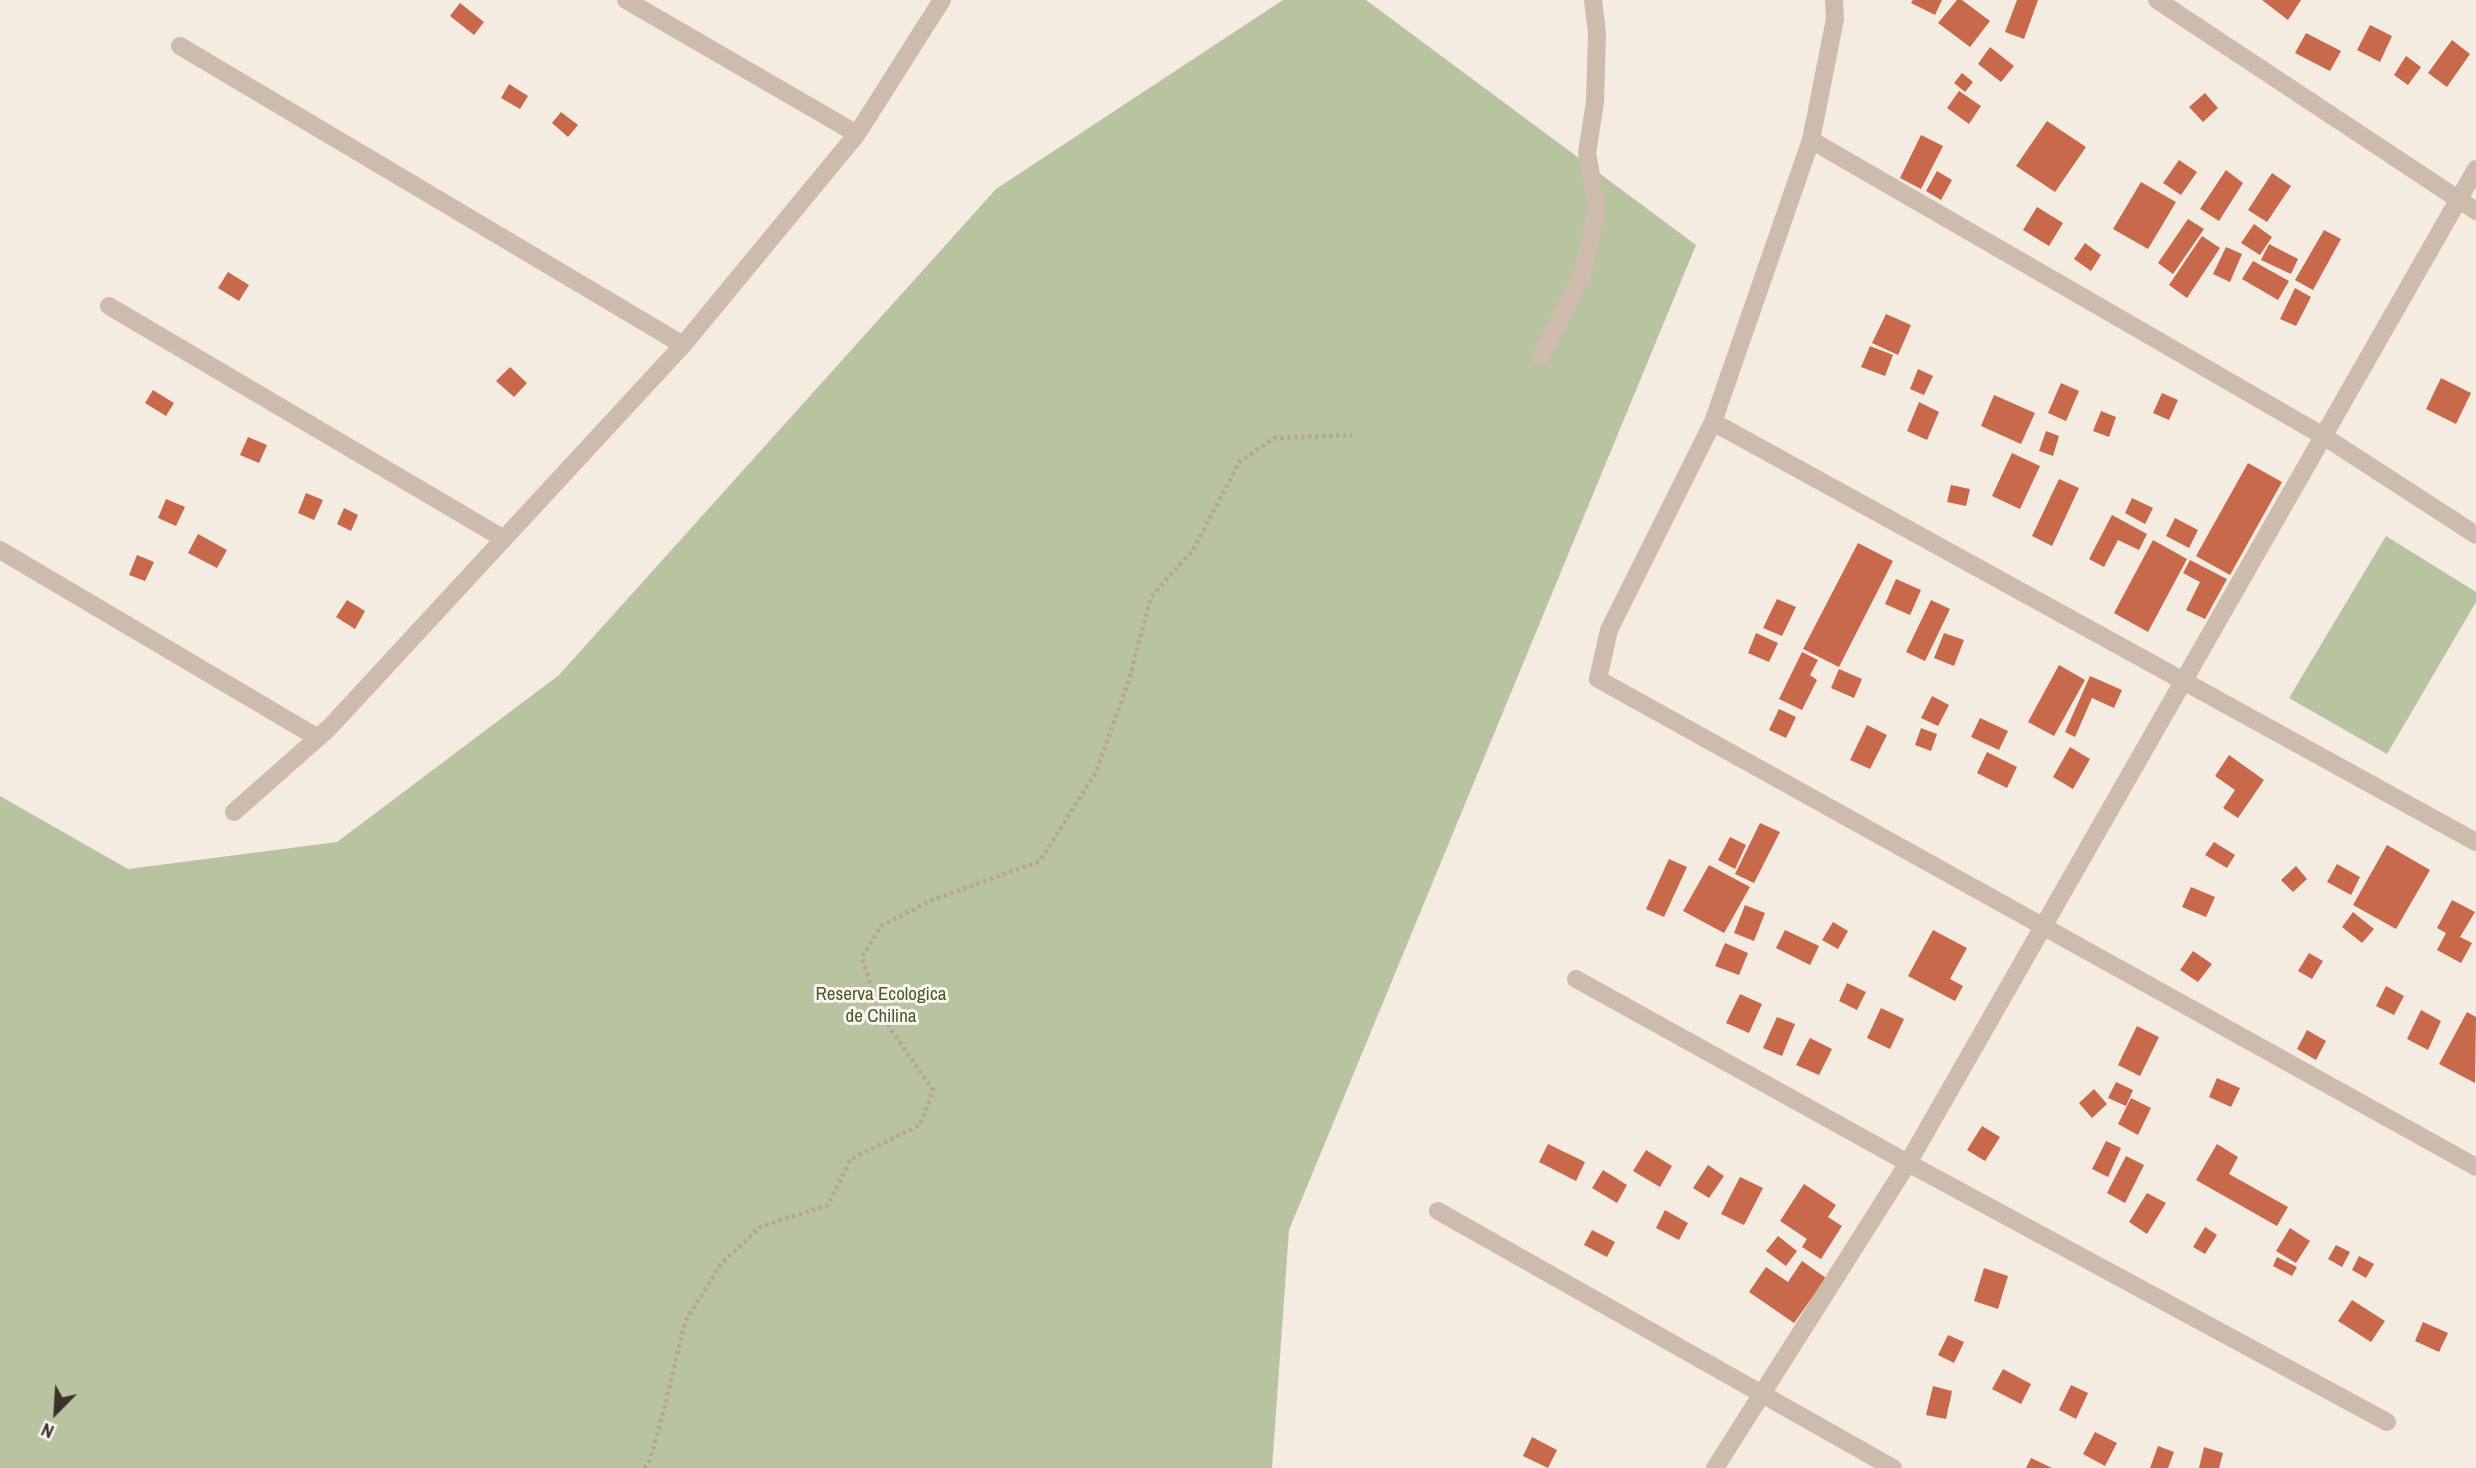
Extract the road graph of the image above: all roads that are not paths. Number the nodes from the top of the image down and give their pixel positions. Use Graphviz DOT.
graph roads {
  1 [pos="626,0"];
  2 [pos="942,0"];
  3 [pos="1593,0"];
  4 [pos="1834,0"];
  5 [pos="2157,0"];
  6 [pos="180,47"];
  7 [pos="857,134"];
  8 [pos="1811,140"];
  9 [pos="2476,169"];
  10 [pos="2459,201"];
  11 [pos="2476,211"];
  12 [pos="109,306"];
  13 [pos="683,345"];
  14 [pos="1541,357"];
  15 [pos="1713,422"];
  16 [pos="2325,437"];
  17 [pos="2476,535"];
  18 [pos="504,539"];
  19 [pos="0,550"];
  20 [pos="2186,680"];
  21 [pos="318,738"];
  22 [pos="234,812"];
  23 [pos="2476,842"];
  24 [pos="2043,926"];
  25 [pos="1576,979"];
  26 [pos="1908,1163"];
  27 [pos="2476,1167"];
  28 [pos="1438,1212"];
  29 [pos="1761,1394"];
  30 [pos="2388,1422"];
  31 [pos="1715,1468"];
  32 [pos="1893,1468"];
  1 -- 7 [label="street"];
  2 -- 7 [label="street"];
  3 -- 14 [label="street"];
  4 -- 8 [label="street"];
  5 -- 10 [label="street"];
  6 -- 13 [label="street"];
  7 -- 13 [label="street"];
  8 -- 15 [label="street"];
  8 -- 16 [label="street"];
  9 -- 10 [label="street"];
  10 -- 11 [label="street"];
  10 -- 16 [label="street"];
  12 -- 18 [label="street"];
  13 -- 18 [label="street"];
  15 -- 20 [label="street"];
  15 -- 24 [label="street"];
  16 -- 17 [label="street"];
  16 -- 20 [label="street"];
  18 -- 21 [label="street"];
  19 -- 21 [label="street"];
  20 -- 23 [label="street"];
  20 -- 24 [label="street"];
  21 -- 22 [label="street"];
  24 -- 26 [label="street"];
  24 -- 27 [label="street"];
  25 -- 26 [label="street"];
  26 -- 29 [label="street"];
  26 -- 30 [label="street"];
  28 -- 29 [label="street"];
  29 -- 31 [label="street"];
  29 -- 32 [label="street"];
}
